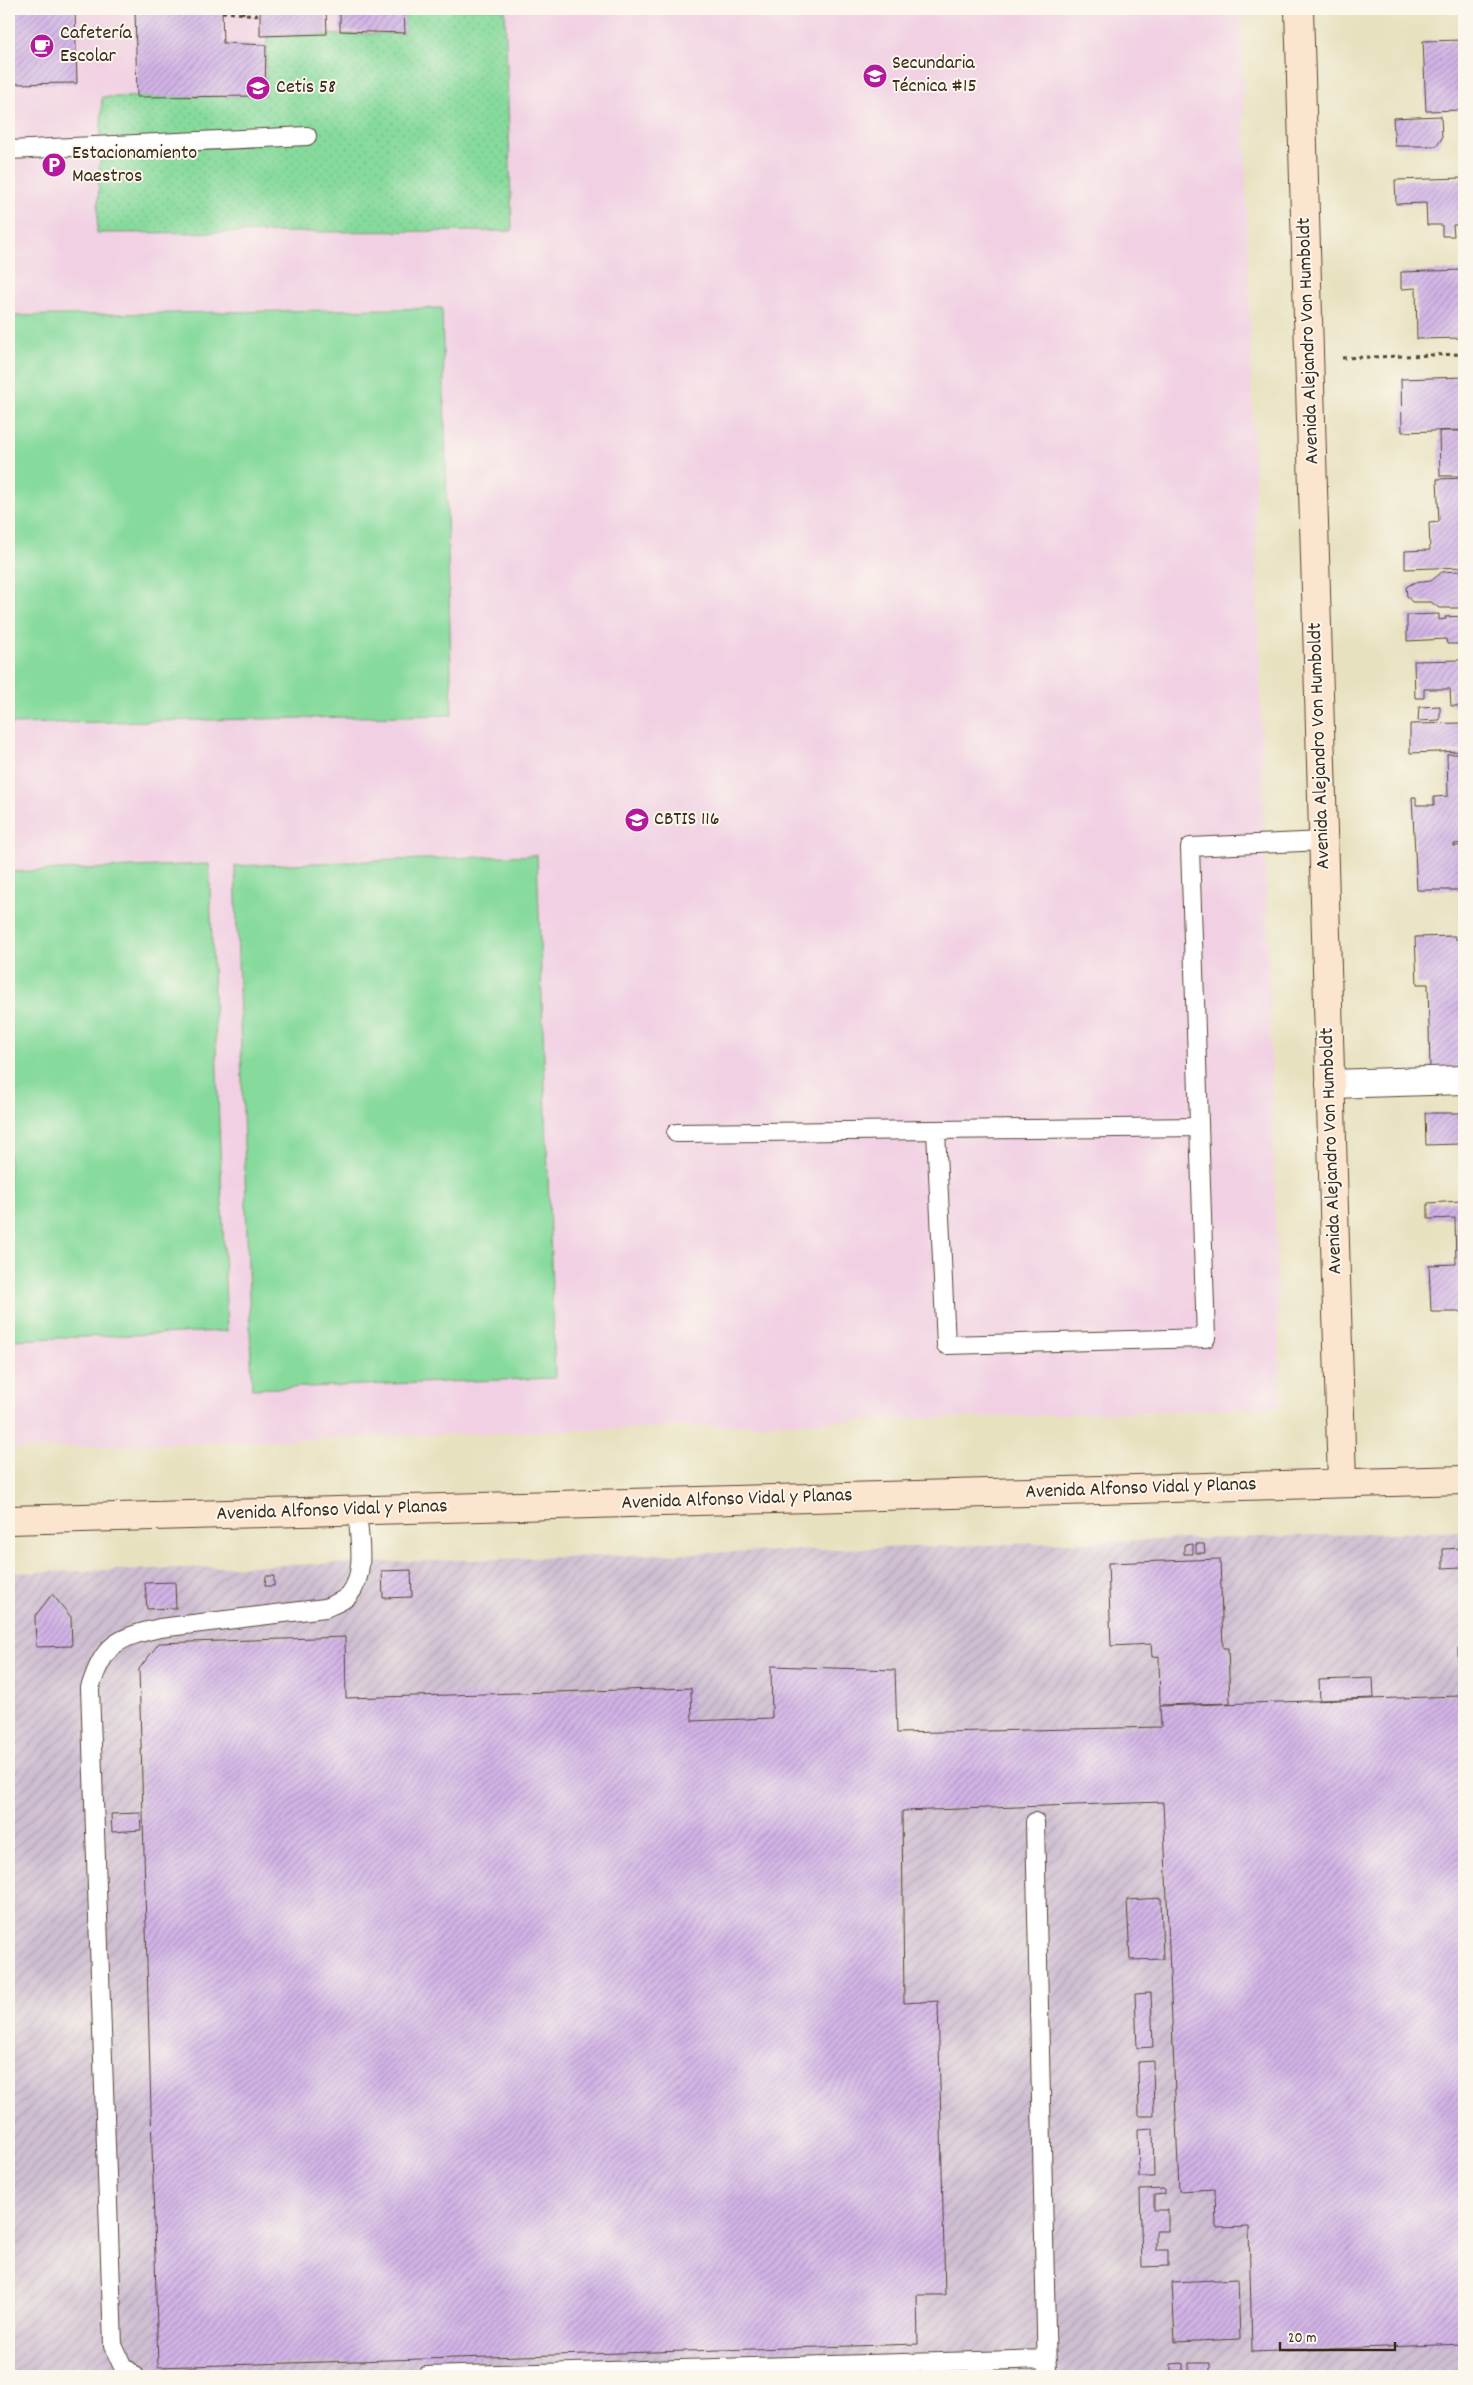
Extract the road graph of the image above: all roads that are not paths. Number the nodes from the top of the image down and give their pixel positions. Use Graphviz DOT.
graph roads {
  1 [pos="1299,9"];
  2 [pos="307,136"];
  3 [pos="9,150"];
  4 [pos="1323,841"];
  5 [pos="1464,1080"];
  6 [pos="1330,1084"];
  7 [pos="1199,1127"];
  8 [pos="936,1131"];
  9 [pos="676,1134"];
  10 [pos="1464,1480"];
  11 [pos="1342,1483"];
  12 [pos="357,1510"];
  13 [pos="9,1520"];
  14 [pos="1035,1822"];
  15 [pos="1047,2368"];
  16 [pos="135,2376"];
  17 [pos="426,2376"];
  1 -- 4 [label="street, Avenida Alejandro Von Humboldt"];
  2 -- 3 [label="lane"];
  4 -- 6 [label="street, Avenida Alejandro Von Humboldt"];
  4 -- 7 [label="lane"];
  5 -- 6 [label="street"];
  6 -- 11 [label="street, Avenida Alejandro Von Humboldt"];
  7 -- 8 [label="lane"];
  7 -- 8 [label="lane"];
  8 -- 9 [label="lane"];
  10 -- 11 [label="street, Avenida Alfonso Vidal y Planas"];
  11 -- 12 [label="street, Avenida Alfonso Vidal y Planas"];
  12 -- 13 [label="street, Avenida Alfonso Vidal y Planas"];
  12 -- 16 [label="lane"];
  14 -- 15 [label="lane"];
  15 -- 17 [label="lane"];
}
